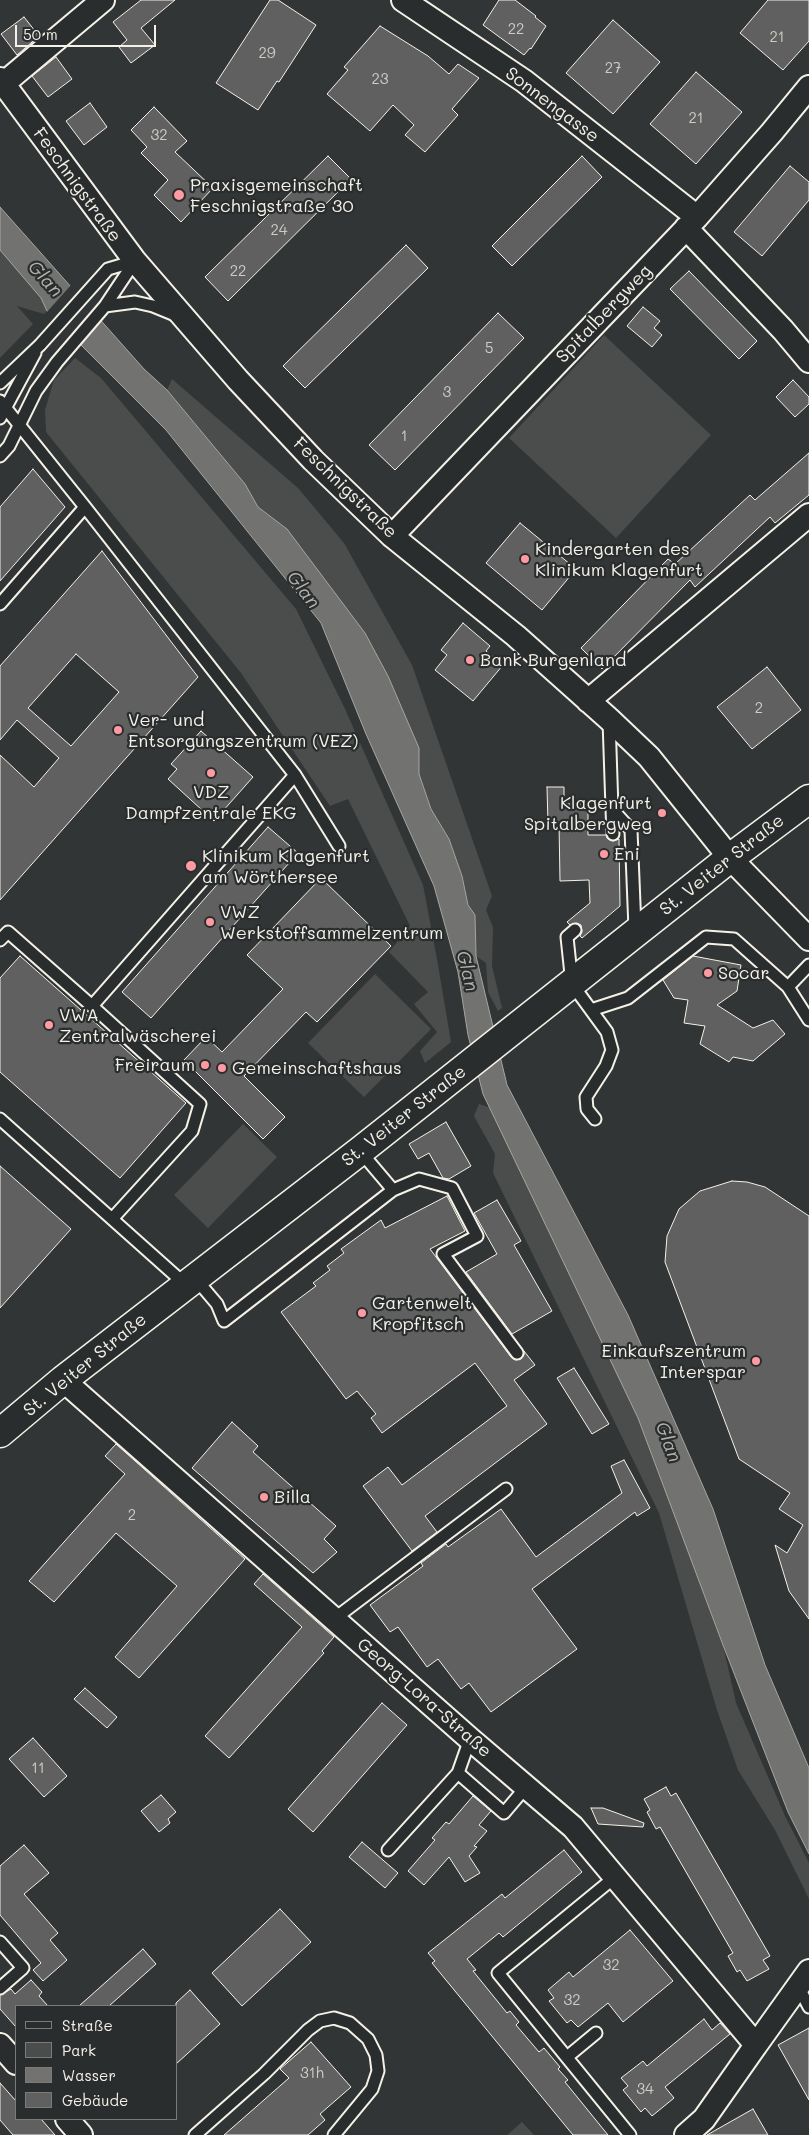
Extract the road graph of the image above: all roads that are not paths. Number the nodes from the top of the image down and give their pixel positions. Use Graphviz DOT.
graph roads {
  1 [pos="103,0"];
  2 [pos="402,0"];
  3 [pos="2,81"];
  4 [pos="809,87"];
  5 [pos="691,223"];
  6 [pos="135,262"];
  7 [pos="105,306"];
  8 [pos="187,320"];
  9 [pos="40,345"];
  10 [pos="809,361"];
  11 [pos="0,383"];
  12 [pos="2,409"];
  13 [pos="20,426"];
  14 [pos="0,456"];
  15 [pos="85,506"];
  16 [pos="809,515"];
  17 [pos="392,536"];
  18 [pos="0,604"];
  19 [pos="588,701"];
  20 [pos="609,719"];
  21 [pos="296,775"];
  22 [pos="809,799"];
  23 [pos="612,809"];
  24 [pos="613,834"];
  25 [pos="339,846"];
  26 [pos="730,858"];
  27 [pos="575,930"];
  28 [pos="635,933"];
  29 [pos="809,939"];
  30 [pos="0,940"];
  31 [pos="809,965"];
  32 [pos="572,984"];
  33 [pos="788,987"];
  34 [pos="92,1006"];
  35 [pos="591,1010"];
  36 [pos="809,1020"];
  37 [pos="0,1119"];
  38 [pos="595,1119"];
  39 [pos="360,1151"];
  40 [pos="393,1190"];
  41 [pos="112,1219"];
  42 [pos="190,1282"];
  43 [pos="516,1353"];
  44 [pos="63,1380"];
  45 [pos="0,1433"];
  46 [pos="506,1489"];
  47 [pos="334,1619"];
  48 [pos="470,1739"];
  49 [pos="458,1772"];
  50 [pos="526,1787"];
  51 [pos="388,1850"];
  52 [pos="615,1877"];
  53 [pos="0,1942"];
  54 [pos="803,1978"];
  55 [pos="0,1988"];
  56 [pos="809,2007"];
  57 [pos="596,2032"];
  58 [pos="0,2045"];
  59 [pos="756,2045"];
  60 [pos="567,2057"];
  61 [pos="15,2062"];
  62 [pos="68,2120"];
  63 [pos="81,2135"];
  64 [pos="195,2135"];
  65 [pos="334,2135"];
  66 [pos="630,2135"];
  67 [pos="686,2135"];
  1 -- 3 [label="street"];
  2 -- 5 [label="street, Sonnengasse"];
  3 -- 6 [label="street, Feschnigstraße"];
  4 -- 5 [label="street, Spitalbergweg"];
  5 -- 10 [label="street, Sonnengasse"];
  5 -- 17 [label="street, Spitalbergweg"];
  6 -- 7 [label="lane"];
  6 -- 8 [label="street, Feschnigstraße"];
  6 -- 9 [label="lane"];
  7 -- 8 [label="lane"];
  7 -- 13 [label="lane"];
  8 -- 17 [label="street, Feschnigstraße"];
  9 -- 11 [label="lane"];
  9 -- 12 [label="lane"];
  12 -- 13 [label="lane"];
  13 -- 14 [label="lane"];
  13 -- 15 [label="lane"];
  15 -- 18 [label="lane"];
  15 -- 21 [label="lane"];
  16 -- 19 [label="street"];
  17 -- 19 [label="street, Feschnigstraße"];
  19 -- 20 [label="street, Feschnigstraße"];
  20 -- 23 [label="lane"];
  20 -- 26 [label="street, Feschnigstraße"];
  21 -- 25 [label="lane"];
  21 -- 34 [label="lane"];
  22 -- 26 [label="main road, St. Veiter Straße"];
  23 -- 24 [label="lane"];
  23 -- 28 [label="lane"];
  26 -- 28 [label="main road, St. Veiter Straße"];
  26 -- 29 [label="street, Feschnigstraße"];
  27 -- 32 [label="lane"];
  28 -- 32 [label="main road, St. Veiter Straße"];
  30 -- 34 [label="lane"];
  31 -- 33 [label="lane"];
  32 -- 35 [label="lane"];
  32 -- 39 [label="main road, St. Veiter Straße"];
  33 -- 35 [label="lane"];
  33 -- 36 [label="lane"];
  34 -- 41 [label="lane"];
  35 -- 38 [label="lane"];
  37 -- 41 [label="lane"];
  39 -- 40 [label="lane"];
  39 -- 42 [label="main road, St. Veiter Straße"];
  40 -- 42 [label="lane"];
  40 -- 43 [label="lane"];
  41 -- 42 [label="lane"];
  42 -- 44 [label="main road, St. Veiter Straße"];
  44 -- 45 [label="main road, St. Veiter Straße"];
  44 -- 47 [label="street, Georg-Lora-Straße"];
  46 -- 47 [label="lane"];
  47 -- 48 [label="street, Georg-Lora-Straße"];
  48 -- 49 [label="lane"];
  48 -- 50 [label="street, Georg-Lora-Straße"];
  49 -- 50 [label="lane"];
  49 -- 51 [label="lane"];
  50 -- 52 [label="street, Georg-Lora-Straße"];
  52 -- 59 [label="street, Georg-Lora-Straße"];
  52 -- 60 [label="lane"];
  53 -- 55 [label="lane"];
  54 -- 56 [label="lane"];
  54 -- 59 [label="street"];
  57 -- 60 [label="lane"];
  58 -- 61 [label="street"];
  59 -- 67 [label="street"];
  60 -- 66 [label="lane"];
  62 -- 63 [label="street"];
  64 -- 65 [label="lane"];
}
